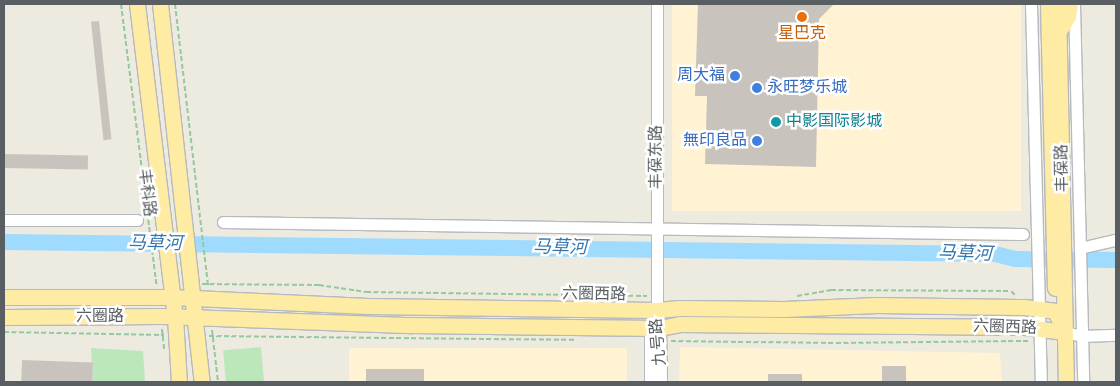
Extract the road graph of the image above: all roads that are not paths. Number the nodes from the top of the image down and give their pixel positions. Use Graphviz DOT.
graph roads {
  1 [pos="136,4"];
  2 [pos="160,4"];
  3 [pos="657,4"];
  4 [pos="1031,4"];
  5 [pos="1048,4"];
  6 [pos="1058,4"];
  7 [pos="1072,4"];
  8 [pos="1060,30"];
  9 [pos="4,220"];
  10 [pos="137,220"];
  11 [pos="223,222"];
  12 [pos="657,231"];
  13 [pos="1023,234"];
  14 [pos="1116,240"];
  15 [pos="1059,243"];
  16 [pos="1080,248"];
  17 [pos="1060,273"];
  18 [pos="165,290"];
  19 [pos="4,297"];
  20 [pos="202,300"];
  21 [pos="657,303"];
  22 [pos="1031,308"];
  23 [pos="1056,311"];
  24 [pos="168,316"];
  25 [pos="4,317"];
  26 [pos="204,318"];
  27 [pos="655,327"];
  28 [pos="1039,328"];
  29 [pos="1060,331"];
  30 [pos="1116,335"];
  31 [pos="1082,336"];
  32 [pos="179,382"];
  33 [pos="202,382"];
  34 [pos="650,382"];
  35 [pos="661,382"];
  36 [pos="1041,382"];
  37 [pos="1057,382"];
  38 [pos="1066,382"];
  39 [pos="1083,382"];
  1 -- 18 [label="main road, 丰科路"];
  2 -- 20 [label="main road"];
  3 -- 12 [label="street, 丰葆东路"];
  4 -- 22 [label="street"];
  5 -- 15 [label="main road, 丰葆路"];
  6 -- 8 [label="main road, 丰葆路"];
  7 -- 8 [label="main road"];
  7 -- 16 [label="street"];
  8 -- 15 [label="main road, 丰葆路"];
  9 -- 10 [label="street"];
  11 -- 12 [label="street"];
  12 -- 13 [label="street"];
  12 -- 21 [label="street, 丰葆东路"];
  14 -- 16 [label="street"];
  15 -- 17 [label="main road, 丰葆路"];
  16 -- 31 [label="street"];
  17 -- 23 [label="main road, 丰葆路"];
  17 -- 29 [label="main road, 丰葆路"];
  18 -- 19 [label="main road, 六圈路"];
  18 -- 20 [label="main road, 六圈路"];
  18 -- 24 [label="main road, 丰科路"];
  20 -- 21 [label="main road, 六圈西路"];
  20 -- 26 [label="main road"];
  21 -- 22 [label="main road, 六圈西路"];
  21 -- 27 [label="street, 九号路"];
  22 -- 23 [label="main road, 六圈西路"];
  22 -- 28 [label="street"];
  23 -- 29 [label="main road, 六圈西路"];
  24 -- 25 [label="main road, 六圈路"];
  24 -- 26 [label="main road, 六圈路"];
  24 -- 32 [label="main road, 丰科路"];
  26 -- 27 [label="main road, 六圈西路"];
  26 -- 33 [label="main road"];
  27 -- 28 [label="main road, 六圈西路"];
  27 -- 34 [label="street, 九号路"];
  27 -- 35 [label="street, 九号路"];
  28 -- 29 [label="main road, 六圈西路"];
  28 -- 36 [label="street"];
  29 -- 31 [label="street, 六圈西路"];
  29 -- 37 [label="main road"];
  29 -- 38 [label="main road"];
  30 -- 31 [label="street, 六圈西路"];
  31 -- 39 [label="street"];
}
